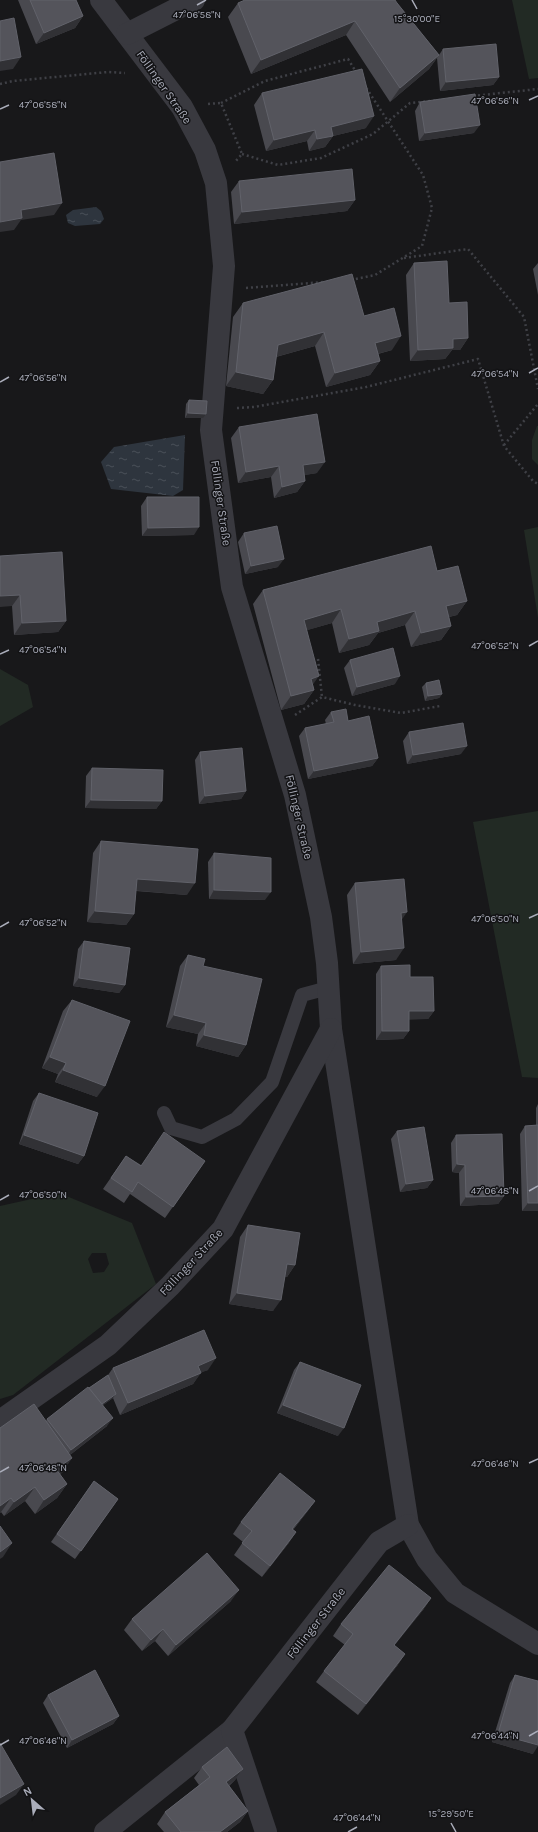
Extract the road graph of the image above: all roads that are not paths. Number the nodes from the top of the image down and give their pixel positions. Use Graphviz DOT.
graph roads {
  1 [pos="101,0"];
  2 [pos="194,0"];
  3 [pos="127,34"];
  4 [pos="328,988"];
  5 [pos="331,1029"];
  6 [pos="164,1113"];
  7 [pos="0,1421"];
  8 [pos="408,1525"];
  9 [pos="538,1644"];
  10 [pos="232,1730"];
  11 [pos="105,1832"];
  12 [pos="266,1832"];
  1 -- 3 [label="street, Föllinger Straße"];
  2 -- 3 [label="street"];
  3 -- 4 [label="street, Föllinger Straße"];
  4 -- 5 [label="street, Föllinger Straße"];
  4 -- 6 [label="lane"];
  5 -- 7 [label="street, Föllinger Straße"];
  5 -- 8 [label="street, Föllinger Straße"];
  8 -- 9 [label="street, Föllinger Straße"];
  8 -- 10 [label="street, Föllinger Straße"];
  10 -- 11 [label="street, Föllinger Straße"];
  10 -- 12 [label="street"];
}
